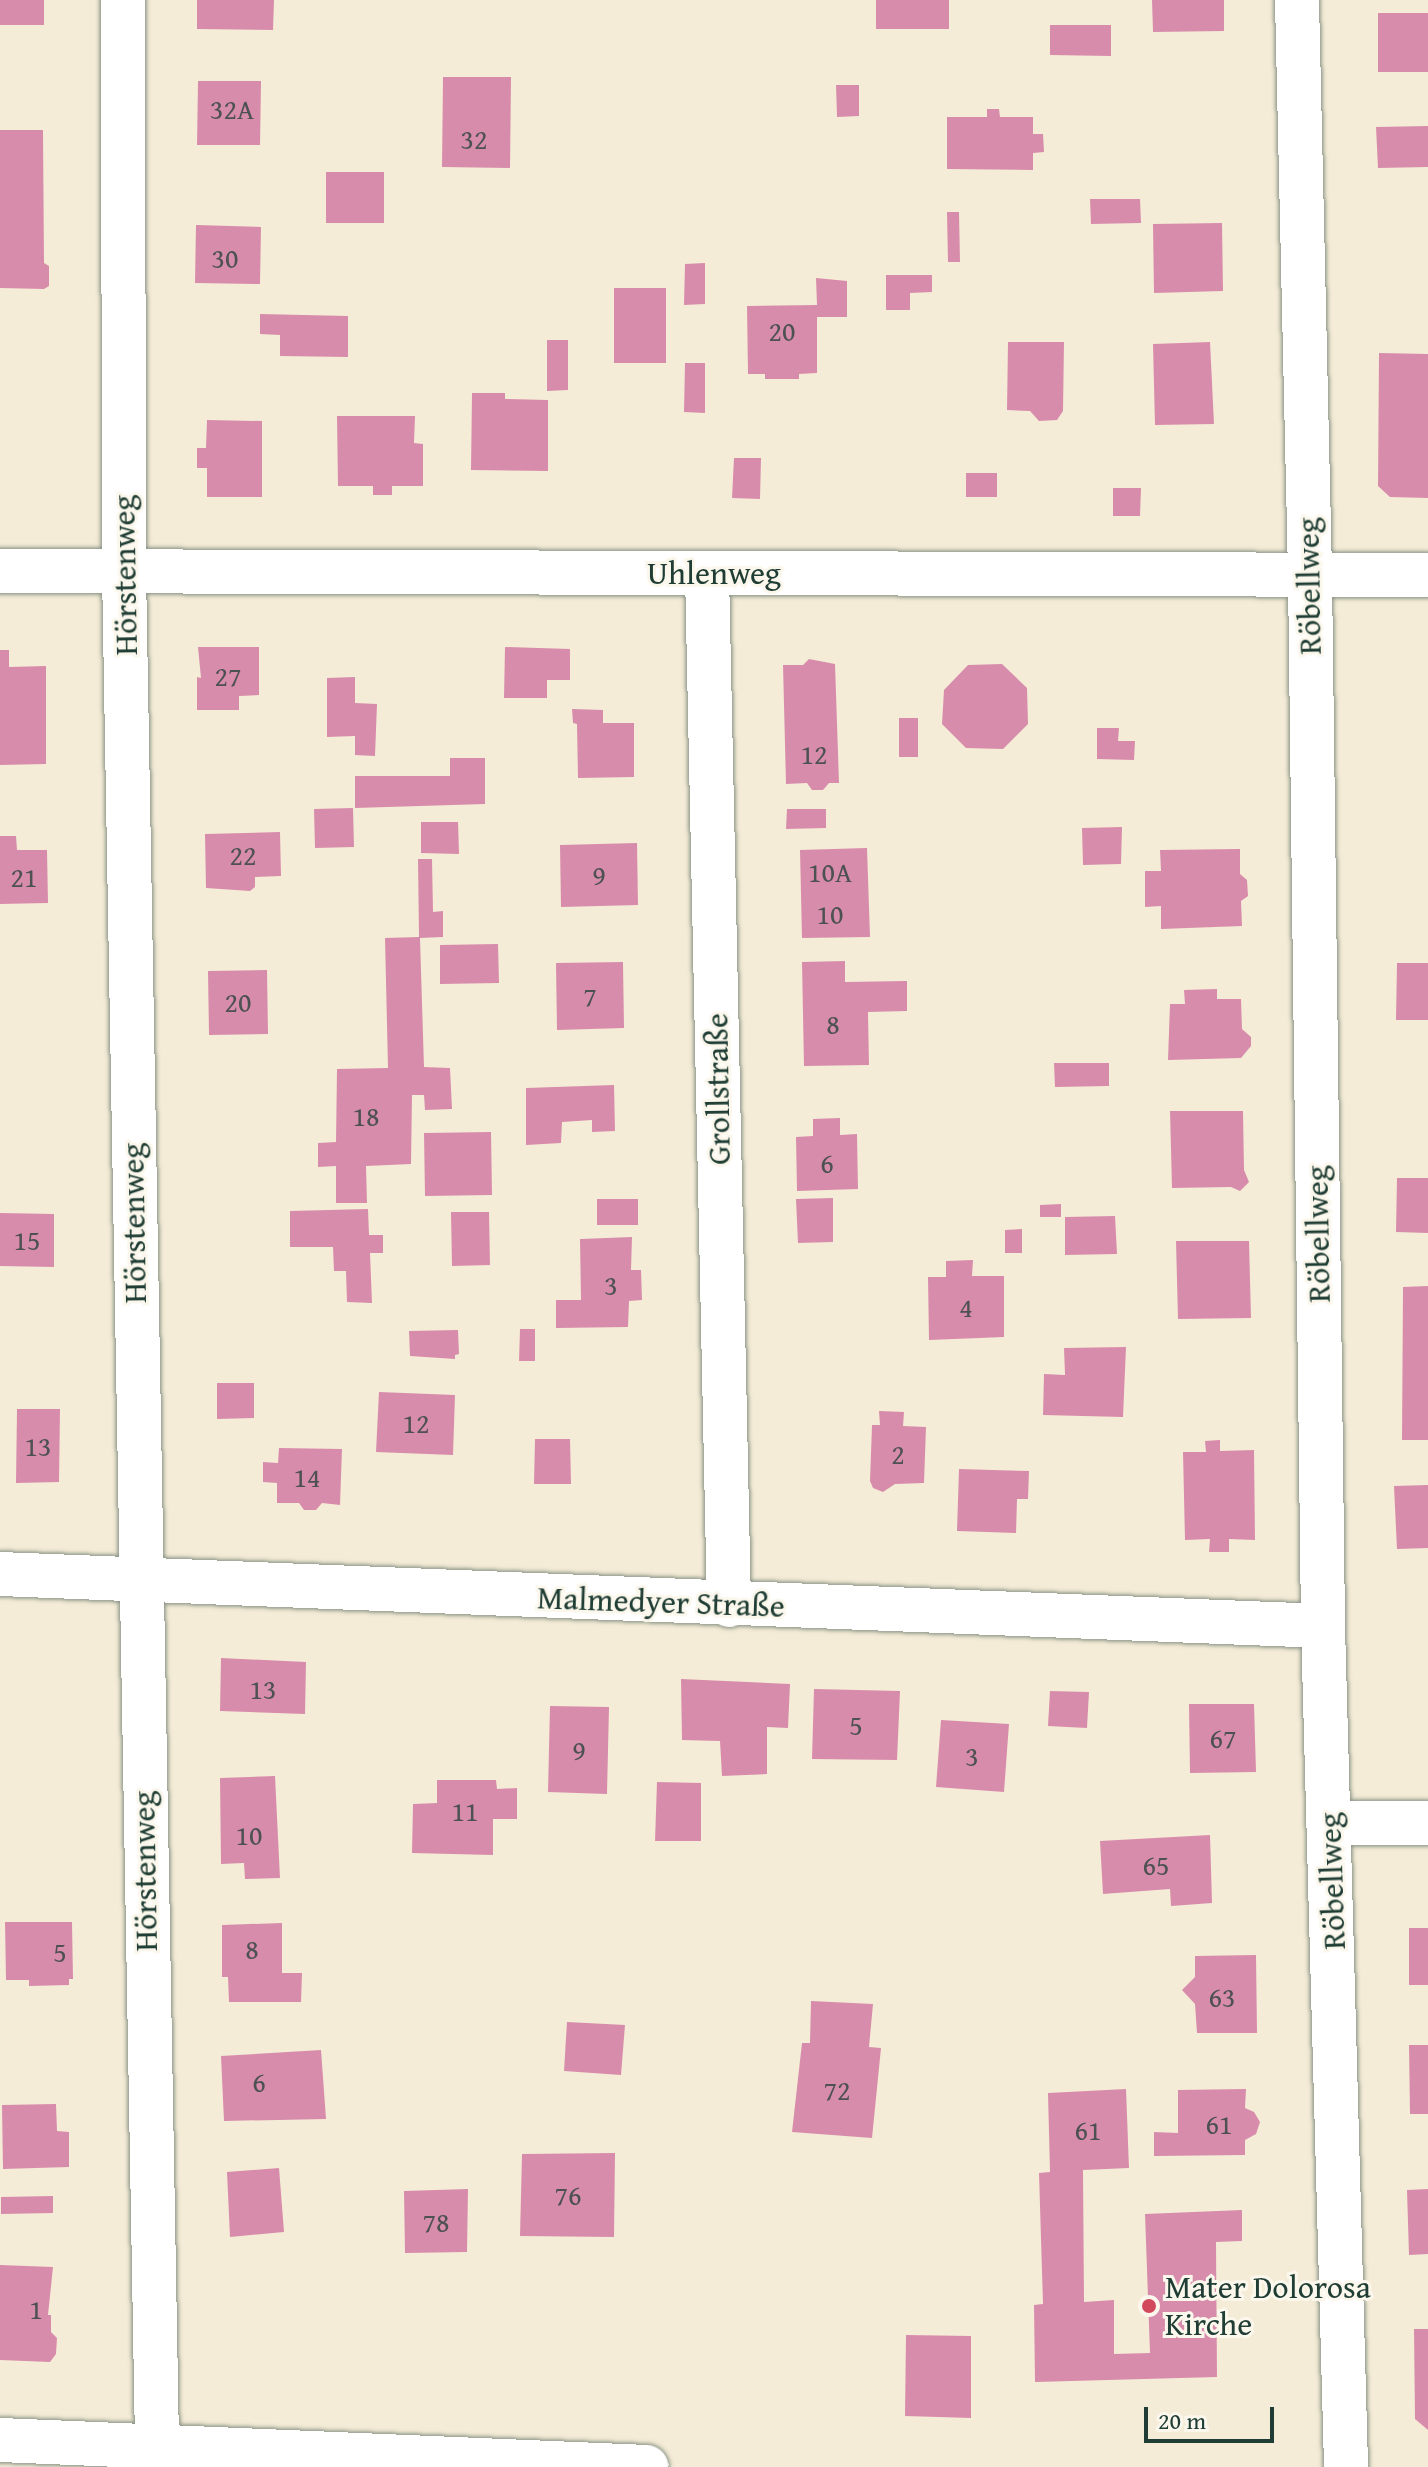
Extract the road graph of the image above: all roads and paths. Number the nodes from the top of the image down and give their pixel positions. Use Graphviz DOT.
graph roads {
  1 [pos="123,0"];
  2 [pos="1297,0"];
  3 [pos="0,571"];
  4 [pos="124,571"];
  5 [pos="707,573"];
  6 [pos="1310,574"];
  7 [pos="1428,575"];
  8 [pos="0,1574"];
  9 [pos="139,1582"];
  10 [pos="729,1605"];
  11 [pos="1323,1626"];
  12 [pos="1330,1823"];
  13 [pos="1428,1823"];
  14 [pos="0,2440"];
  15 [pos="157,2446"];
  16 [pos="646,2467"];
  17 [pos="1346,2467"];
  1 -- 4 [label="street, Hörstenweg"];
  2 -- 6 [label="street, Röbellweg"];
  3 -- 4 [label="street, Uhlenweg"];
  4 -- 5 [label="street, Uhlenweg"];
  4 -- 9 [label="street, Hörstenweg"];
  5 -- 6 [label="street, Uhlenweg"];
  5 -- 10 [label="street, Grollstraße"];
  6 -- 7 [label="street, Uhlenweg"];
  6 -- 11 [label="street, Röbellweg"];
  8 -- 9 [label="street, Malmedyer Straße"];
  9 -- 10 [label="street, Malmedyer Straße"];
  9 -- 15 [label="street, Hörstenweg"];
  10 -- 11 [label="street, Malmedyer Straße"];
  11 -- 12 [label="street, Röbellweg"];
  12 -- 13 [label="street"];
  12 -- 17 [label="street, Röbellweg"];
  14 -- 15 [label="street"];
  15 -- 16 [label="street"];
}
